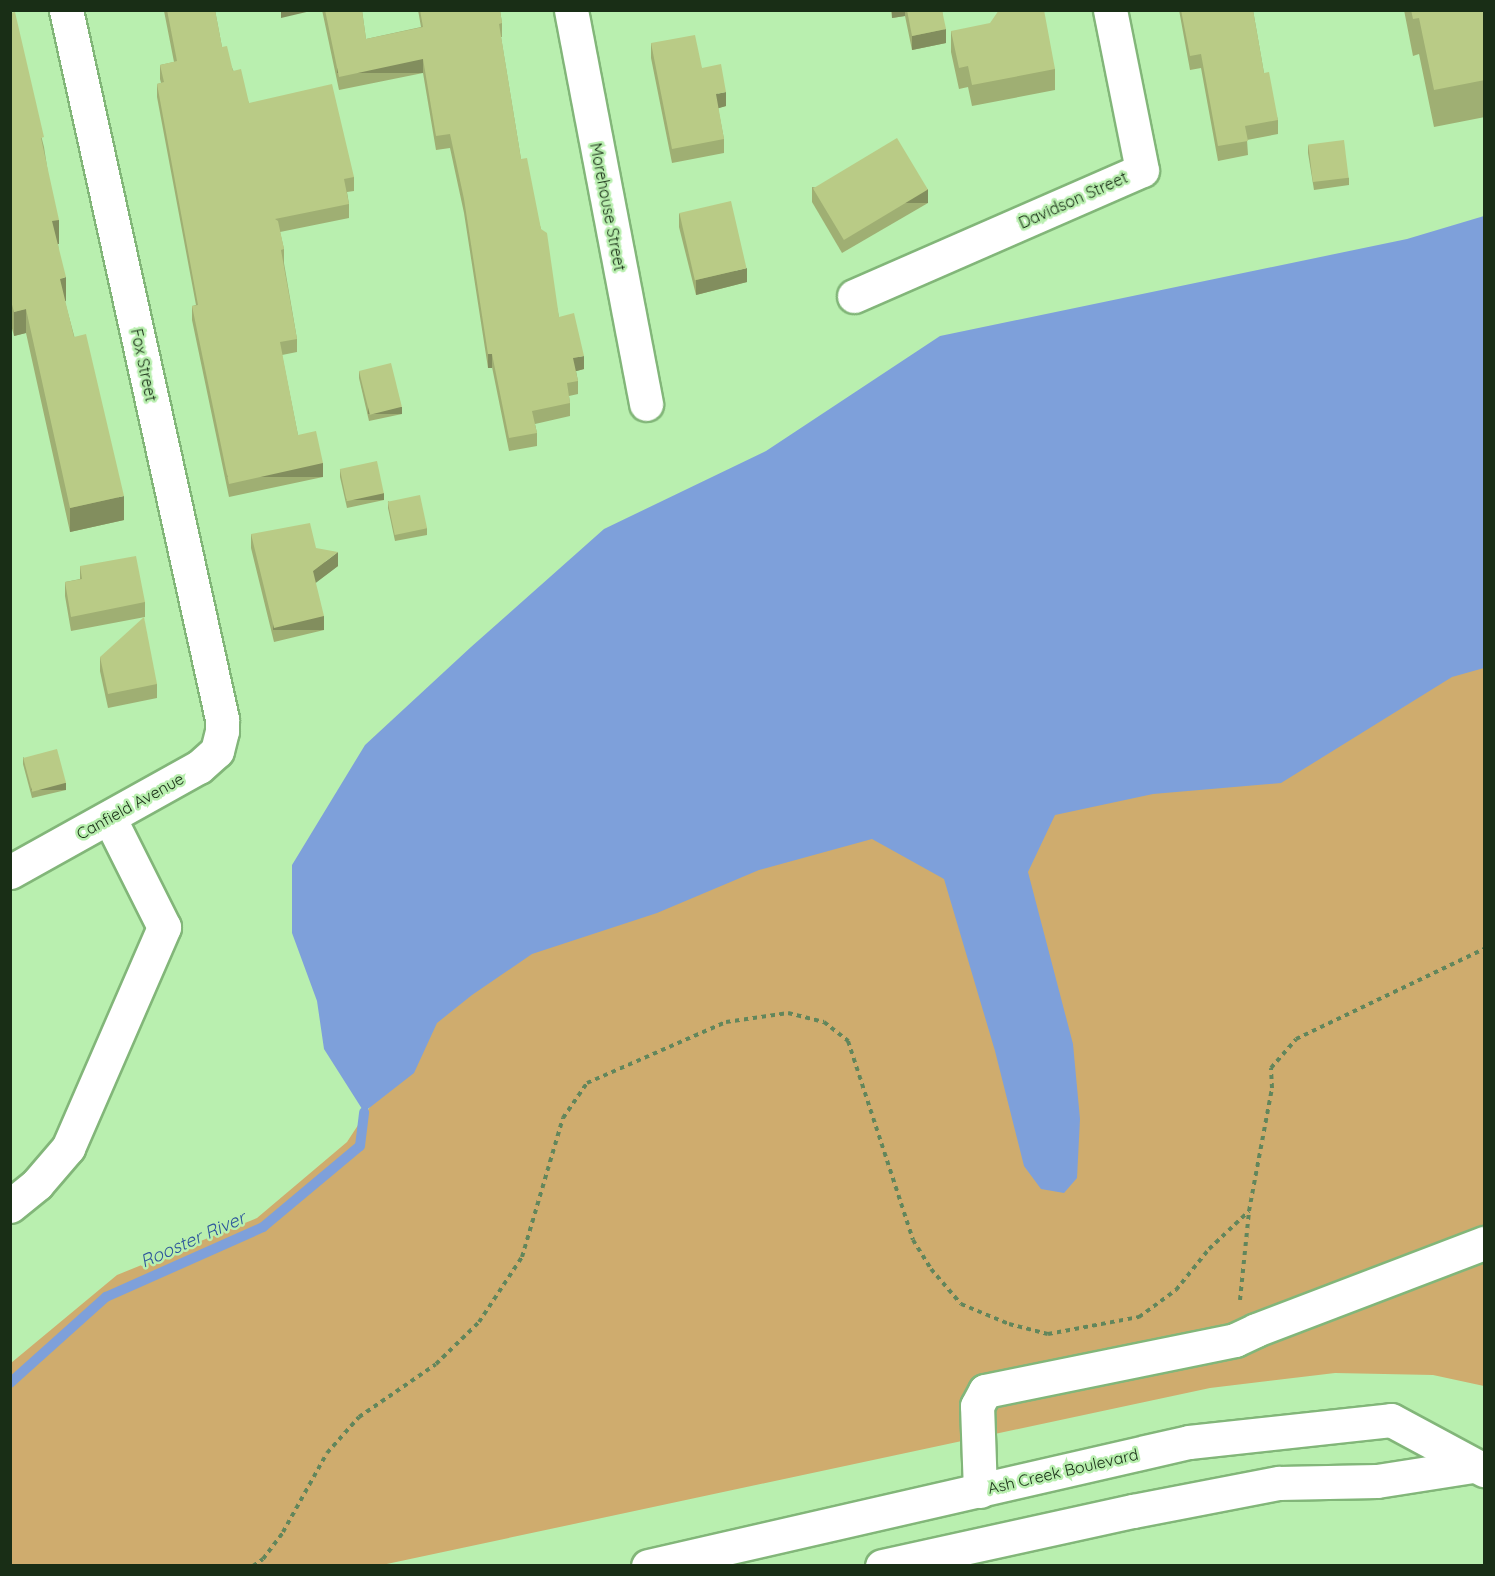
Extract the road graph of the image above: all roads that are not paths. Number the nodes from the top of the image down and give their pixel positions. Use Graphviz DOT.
graph roads {
  1 [pos="66,10"];
  2 [pos="571,10"];
  3 [pos="1110,10"];
  4 [pos="854,296"];
  5 [pos="646,404"];
  6 [pos="222,719"];
  7 [pos="110,819"];
  8 [pos="10,872"];
  9 [pos="10,1206"];
  10 [pos="1485,1244"];
  11 [pos="1479,1468"];
  12 [pos="980,1491"];
  13 [pos="648,1566"];
  14 [pos="882,1566"];
  1 -- 6 [label="street, Fox Street"];
  2 -- 5 [label="street, Morehouse Street"];
  3 -- 4 [label="street, Davidson Street"];
  6 -- 7 [label="street, Canfield Avenue"];
  7 -- 8 [label="street, Canfield Avenue"];
  7 -- 9 [label="street"];
  10 -- 12 [label="street"];
  11 -- 12 [label="street, Ash Creek Boulevard"];
  11 -- 14 [label="street, Ash Creek Boulevard"];
  12 -- 13 [label="street, Ash Creek Boulevard"];
}
